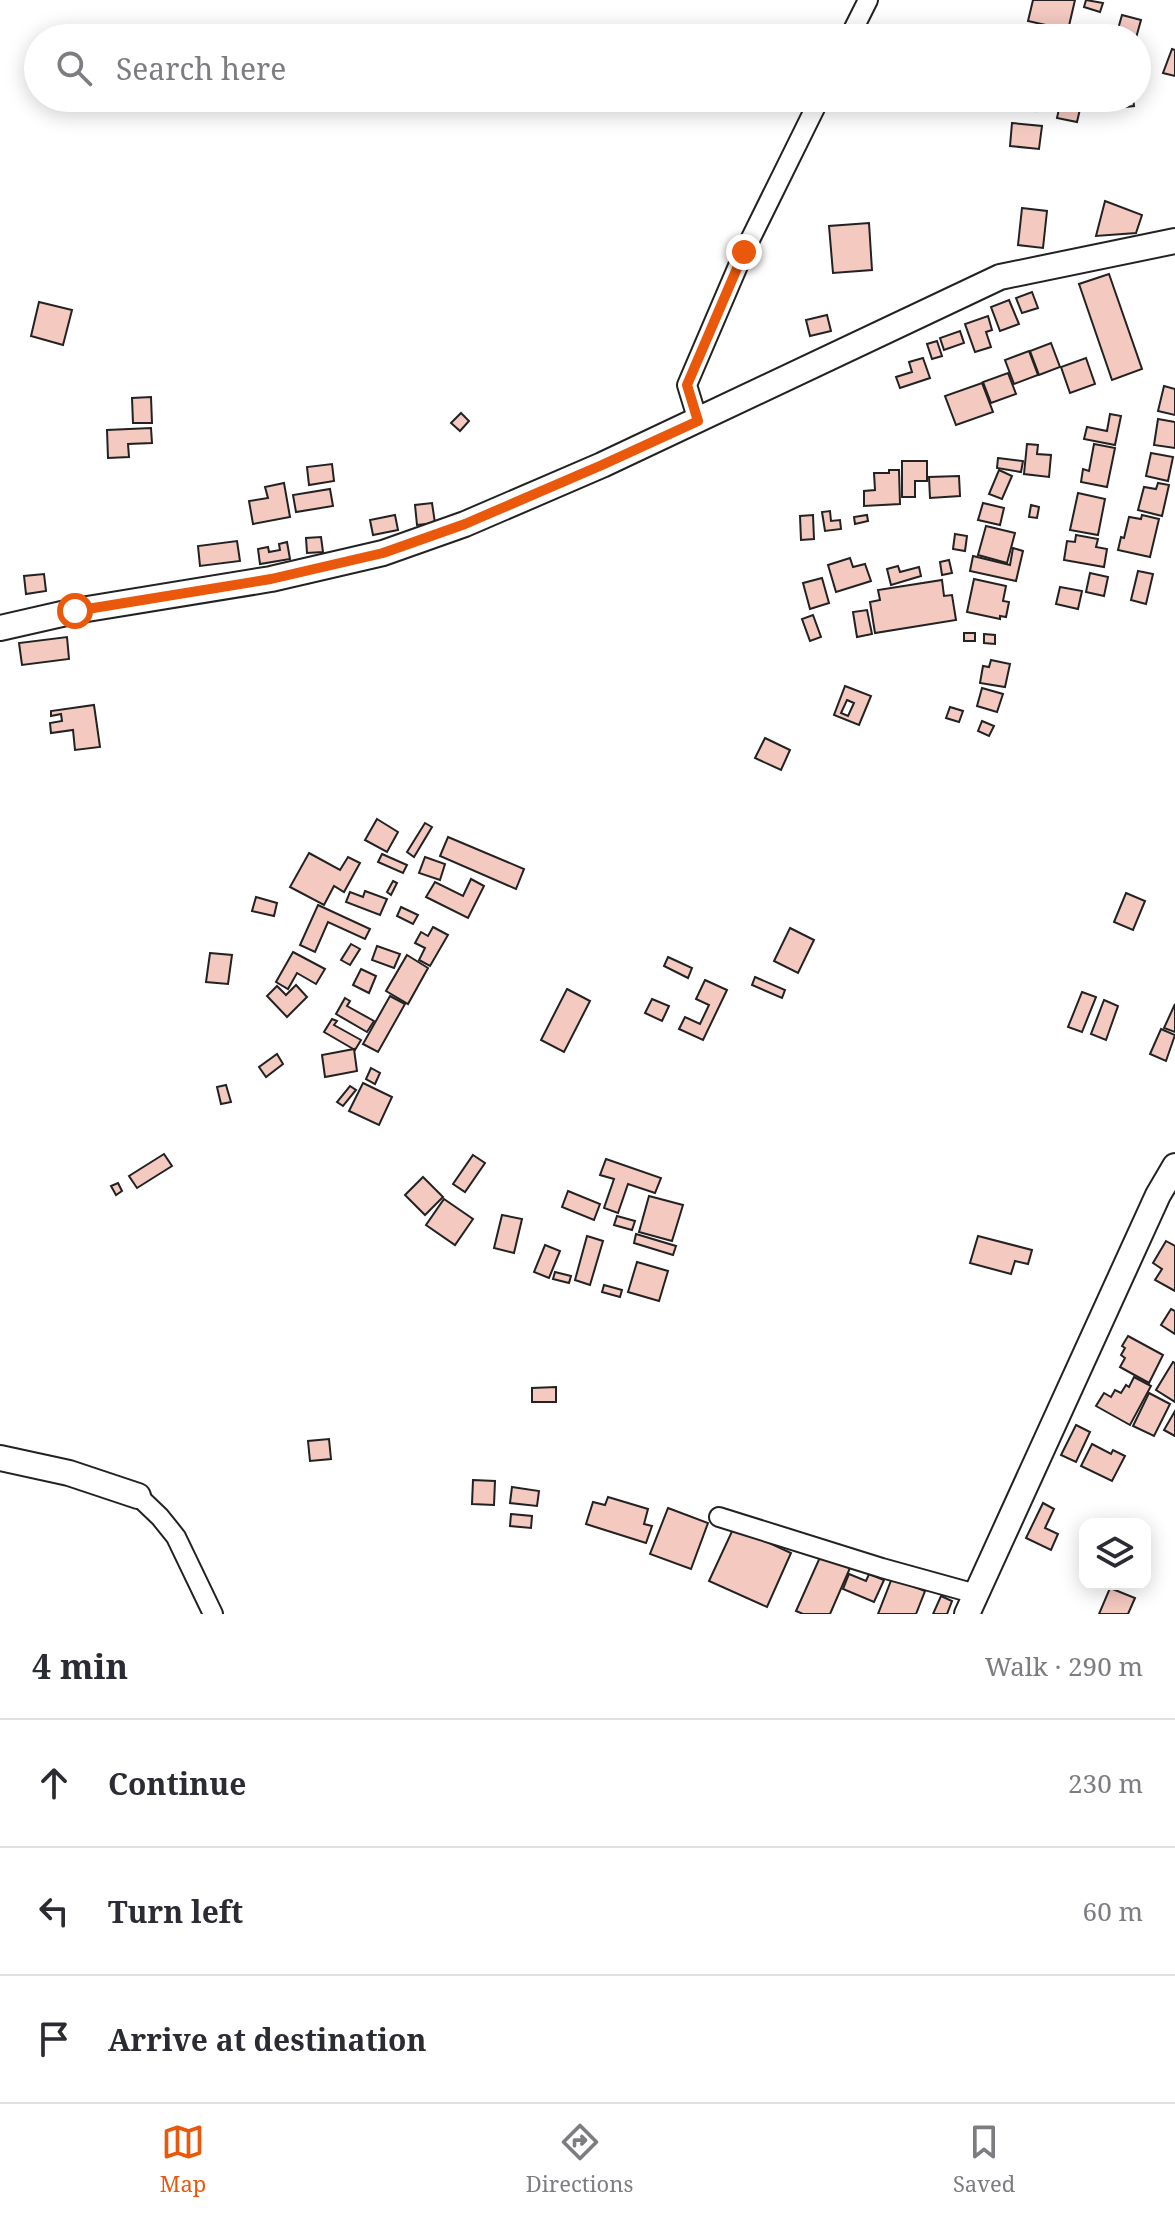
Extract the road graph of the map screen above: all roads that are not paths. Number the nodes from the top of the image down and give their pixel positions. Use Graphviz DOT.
graph roads {
  1 [pos="868,0"];
  2 [pos="856,24"];
  3 [pos="813,112"];
  4 [pos="1175,241"];
  5 [pos="698,421"];
  6 [pos="0,628"];
  7 [pos="1175,1166"];
  8 [pos="0,1458"];
  9 [pos="138,1496"];
  10 [pos="719,1517"];
  11 [pos="971,1604"];
  12 [pos="213,1614"];
  1 -- 2 [label="street"];
  3 -- 5 [label="street"];
  4 -- 5 [label="main road"];
  5 -- 6 [label="main road"];
  7 -- 11 [label="main road"];
  8 -- 9 [label="main road"];
  9 -- 12 [label="street"];
  10 -- 11 [label="street"];
}
